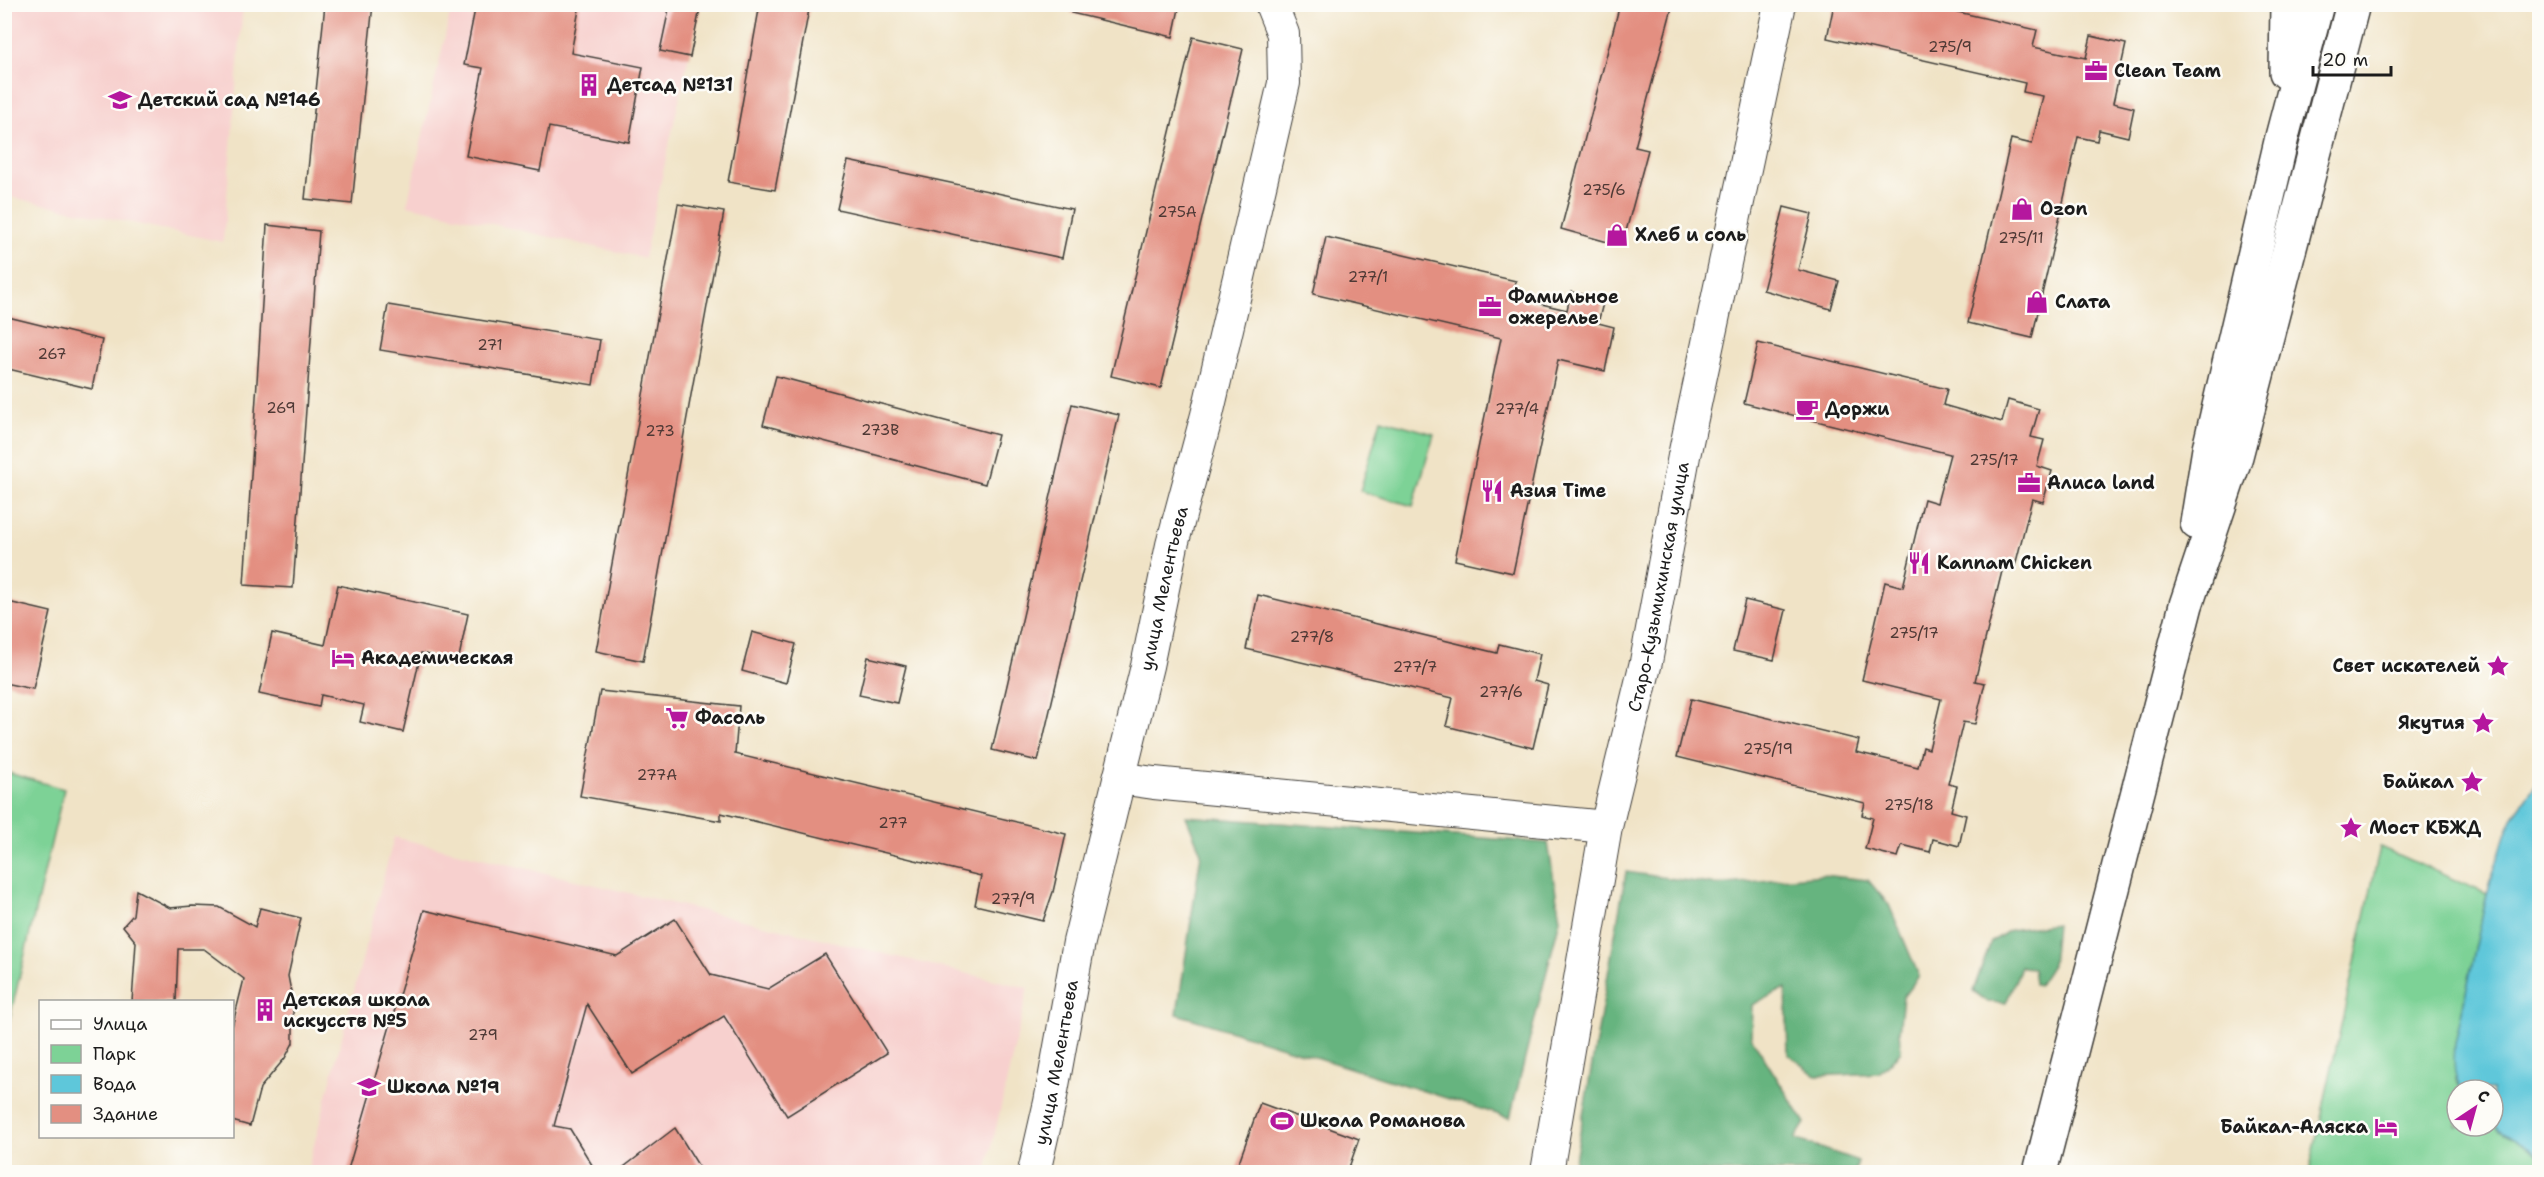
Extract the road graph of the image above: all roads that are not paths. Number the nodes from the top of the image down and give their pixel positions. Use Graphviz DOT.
graph roads {
  1 [pos="1271,4"];
  2 [pos="1780,4"];
  3 [pos="2287,4"];
  4 [pos="2317,4"];
  5 [pos="2353,4"];
  6 [pos="2283,137"];
  7 [pos="2186,605"];
  8 [pos="1119,778"];
  9 [pos="1606,827"];
  10 [pos="1034,1173"];
  11 [pos="1547,1173"];
  12 [pos="2040,1173"];
  1 -- 8 [label="street, улица Мелентьева"];
  2 -- 9 [label="street, Старо-Кузьмихинская улица"];
  3 -- 6 [label="main road"];
  4 -- 6 [label="main road"];
  5 -- 7 [label="main road"];
  6 -- 7 [label="main road"];
  7 -- 12 [label="main road"];
  8 -- 9 [label="street"];
  8 -- 10 [label="street, улица Мелентьева"];
  9 -- 11 [label="street, Старо-Кузьмихинская улица"];
}
